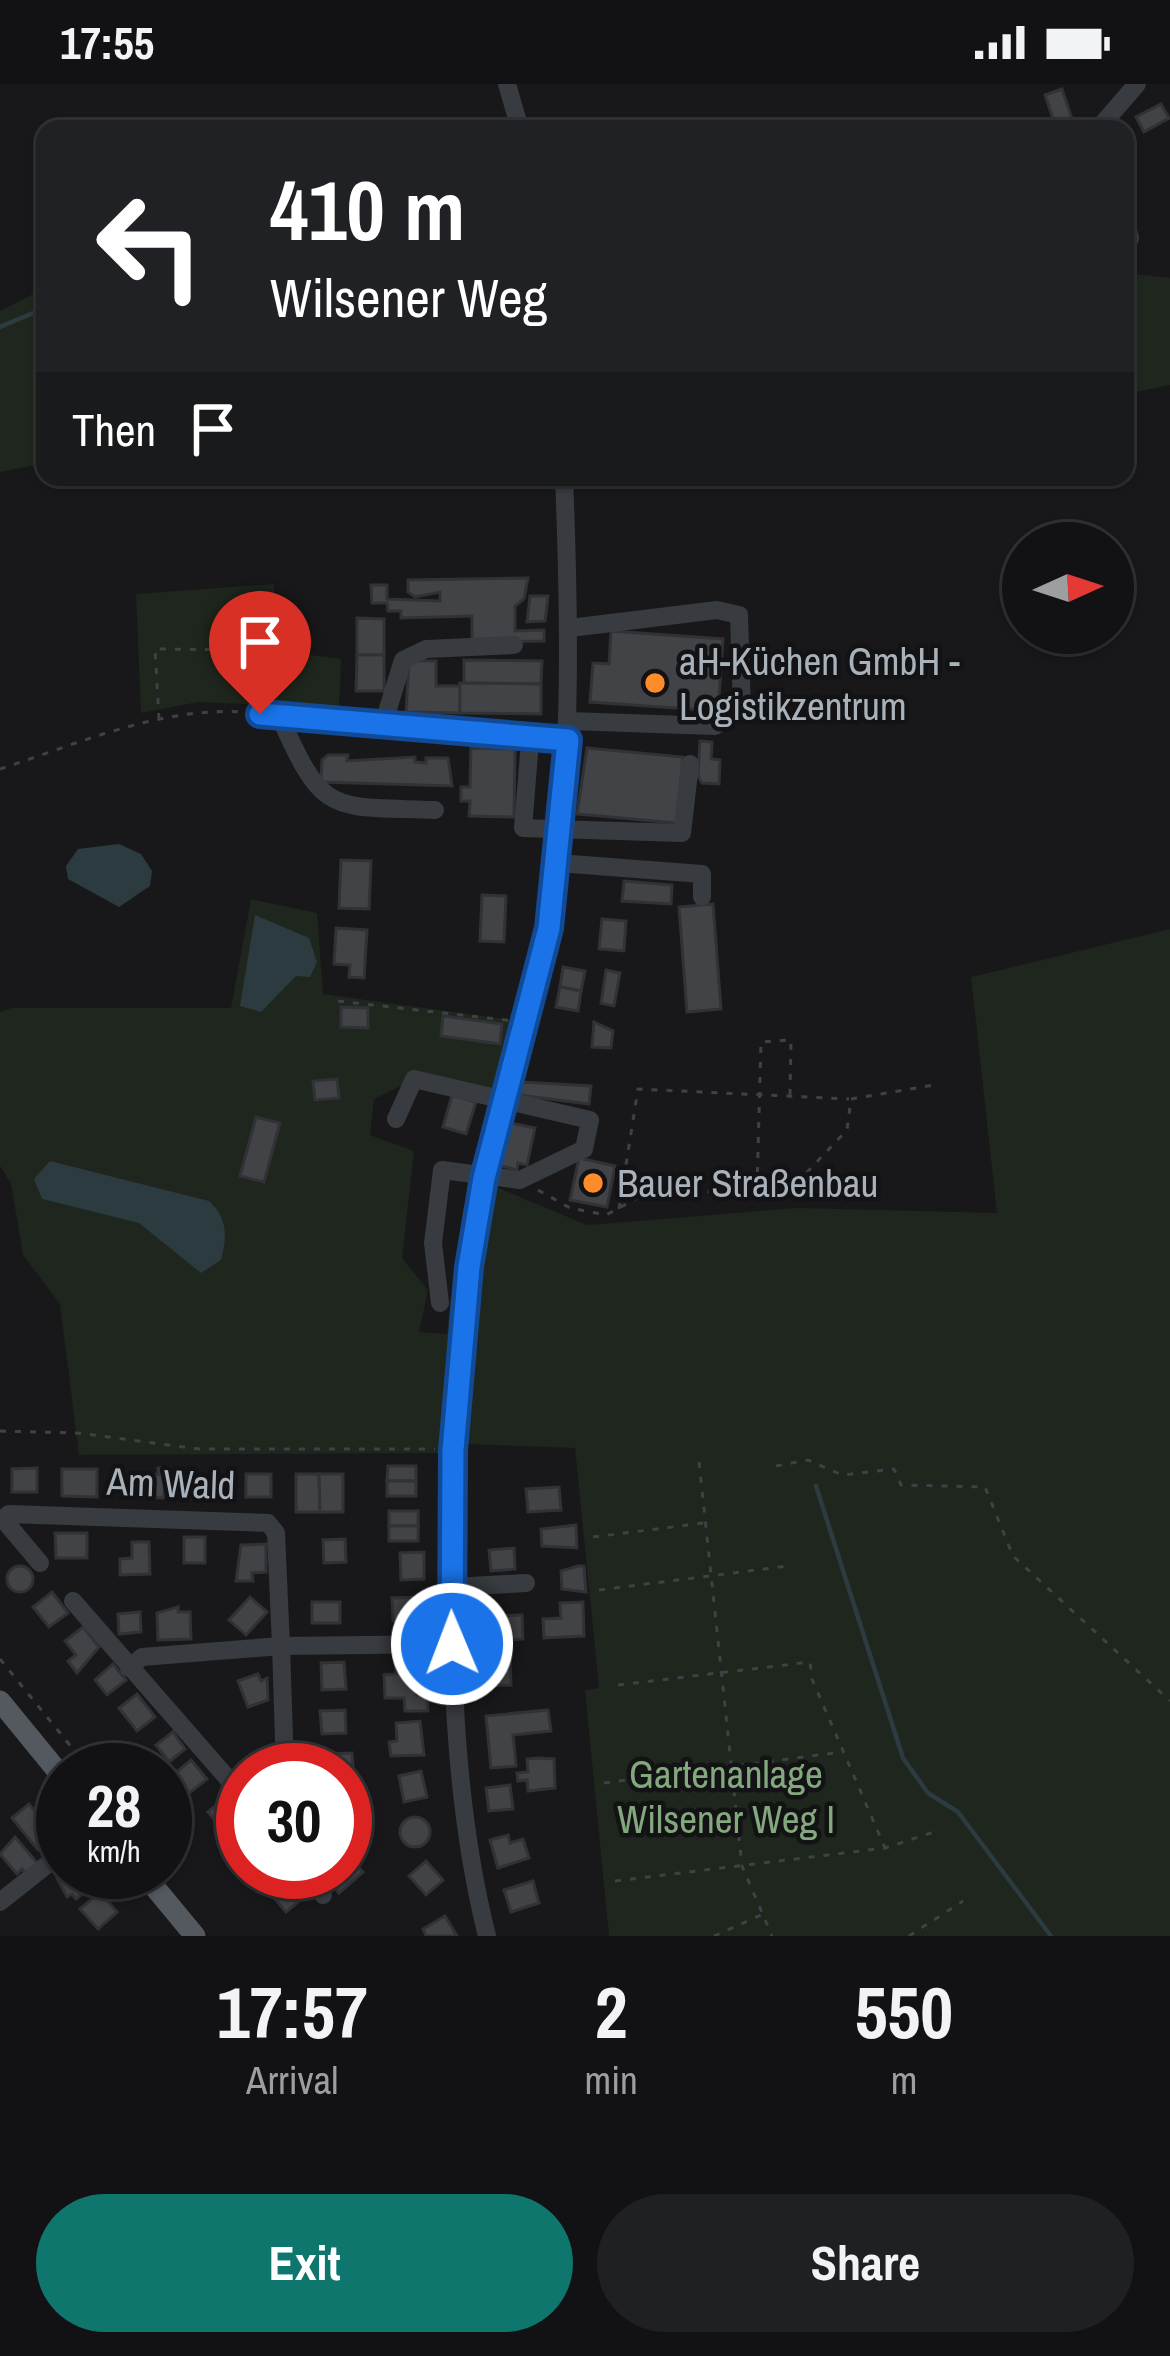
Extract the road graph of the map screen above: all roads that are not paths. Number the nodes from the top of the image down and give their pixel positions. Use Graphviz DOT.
graph roads {
  1 [pos="507,84"];
  2 [pos="1137,84"];
  3 [pos="517,120"];
  4 [pos="1106,120"];
  5 [pos="564,486"];
  6 [pos="570,628"];
  7 [pos="514,645"];
  8 [pos="383,725"];
  9 [pos="569,730"];
  10 [pos="529,754"];
  11 [pos="690,764"];
  12 [pos="435,811"];
  13 [pos="562,830"];
  14 [pos="558,863"];
  15 [pos="701,897"];
  16 [pos="506,1099"];
  17 [pos="396,1119"];
  18 [pos="484,1178"];
  19 [pos="440,1304"];
  20 [pos="40,1562"];
  21 [pos="526,1583"];
  22 [pos="452,1587"];
  23 [pos="73,1601"];
  24 [pos="452,1644"];
  25 [pos="281,1646"];
  26 [pos="129,1668"];
  27 [pos="4,1713"];
  28 [pos="284,1743"];
  29 [pos="36,1748"];
  30 [pos="216,1766"];
  31 [pos="36,1874"];
  32 [pos="164,1899"];
  33 [pos="0,1903"];
  34 [pos="193,1936"];
  35 [pos="487,1936"];
  1 -- 3 [label="street"];
  2 -- 4 [label="street"];
  5 -- 6 [label="street"];
  6 -- 9 [label="street"];
  6 -- 9 [label="street"];
  7 -- 8 [label="street"];
  8 -- 9 [label="street"];
  8 -- 12 [label="street"];
  9 -- 13 [label="street"];
  10 -- 13 [label="street"];
  11 -- 13 [label="street"];
  13 -- 14 [label="street"];
  14 -- 15 [label="street"];
  14 -- 16 [label="street"];
  16 -- 17 [label="street"];
  16 -- 18 [label="street"];
  16 -- 18 [label="street"];
  18 -- 19 [label="street"];
  18 -- 22 [label="street"];
  20 -- 25 [label="street, Am Wald"];
  21 -- 22 [label="street"];
  22 -- 24 [label="street"];
  23 -- 26 [label="street"];
  24 -- 25 [label="street"];
  24 -- 35 [label="street"];
  25 -- 26 [label="street"];
  25 -- 28 [label="street, Am Wald"];
  26 -- 30 [label="street"];
  27 -- 29 [label="main road"];
  31 -- 33 [label="street"];
  32 -- 34 [label="main road"];
}
